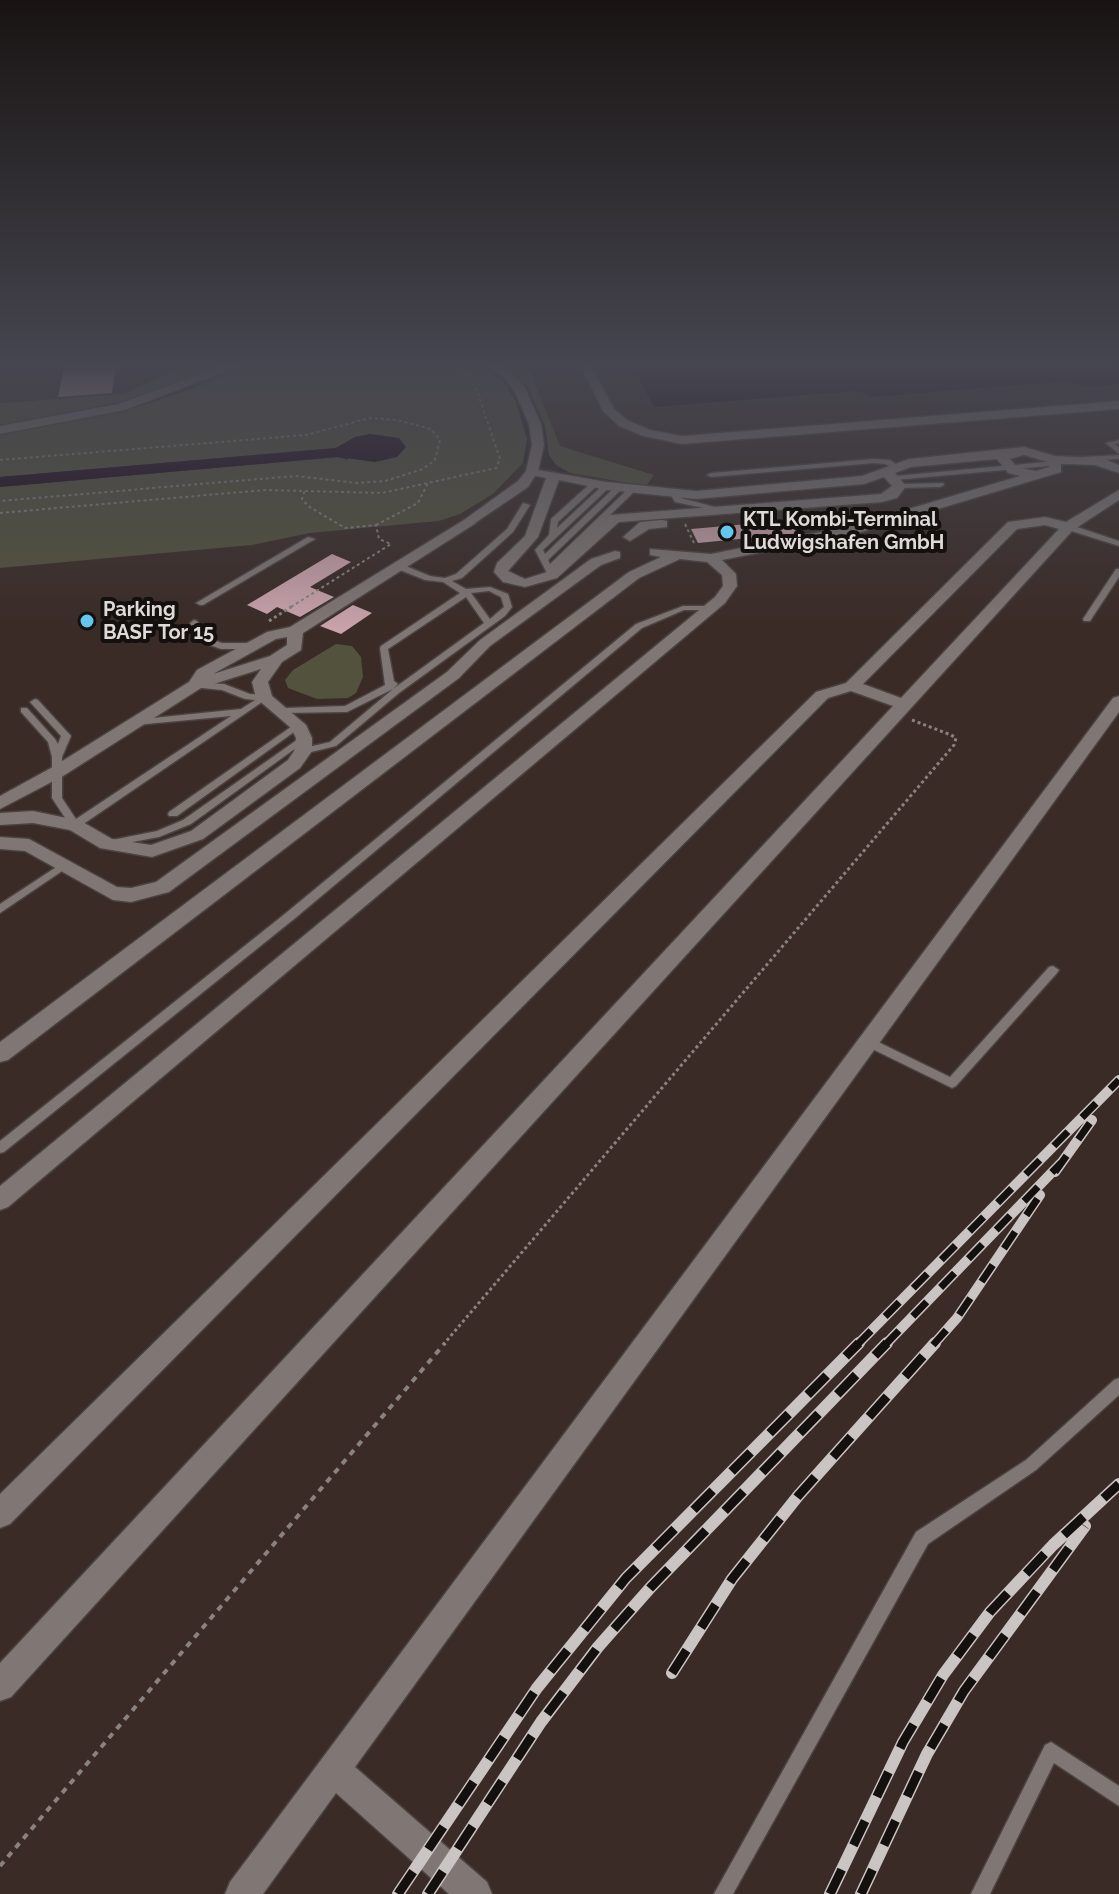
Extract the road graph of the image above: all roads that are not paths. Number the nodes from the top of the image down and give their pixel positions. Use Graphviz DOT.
graph roads {
  1 [pos="535,452"];
  2 [pos="1027,452"];
  3 [pos="1034,452"];
  4 [pos="1119,455"];
  5 [pos="1082,459"];
  6 [pos="1007,460"];
  7 [pos="1055,461"];
  8 [pos="1119,469"];
  9 [pos="532,471"];
  10 [pos="554,475"];
  11 [pos="711,475"];
  12 [pos="1036,475"];
  13 [pos="895,477"];
  14 [pos="1002,484"];
  15 [pos="940,485"];
  16 [pos="614,487"];
  17 [pos="1119,494"];
  18 [pos="675,495"];
  19 [pos="937,503"];
  20 [pos="526,505"];
  21 [pos="731,512"];
  22 [pos="1068,527"];
  23 [pos="630,537"];
  24 [pos="311,539"];
  25 [pos="1119,544"];
  26 [pos="522,545"];
  27 [pos="539,550"];
  28 [pos="655,552"];
  29 [pos="704,552"];
  30 [pos="675,556"];
  31 [pos="543,560"];
  32 [pos="627,563"];
  33 [pos="398,566"];
  34 [pos="1119,571"];
  35 [pos="550,573"];
  36 [pos="445,580"];
  37 [pos="464,593"];
  38 [pos="200,603"];
  39 [pos="709,608"];
  40 [pos="1087,619"];
  41 [pos="194,623"];
  42 [pos="488,623"];
  43 [pos="295,631"];
  44 [pos="466,631"];
  45 [pos="253,646"];
  46 [pos="276,659"];
  47 [pos="195,685"];
  48 [pos="852,686"];
  49 [pos="390,687"];
  50 [pos="264,698"];
  51 [pos="1119,701"];
  52 [pos="35,702"];
  53 [pos="24,710"];
  54 [pos="898,710"];
  55 [pos="245,711"];
  56 [pos="284,711"];
  57 [pos="135,722"];
  58 [pos="302,738"];
  59 [pos="57,764"];
  60 [pos="0,803"];
  61 [pos="173,814"];
  62 [pos="0,819"];
  63 [pos="75,825"];
  64 [pos="0,843"];
  65 [pos="64,865"];
  66 [pos="0,909"];
  67 [pos="1053,970"];
  68 [pos="870,1043"];
  69 [pos="0,1054"];
  70 [pos="0,1148"];
  71 [pos="0,1200"];
  72 [pos="1119,1385"];
  73 [pos="0,1514"];
  74 [pos="0,1686"];
  75 [pos="334,1770"];
  76 [pos="1119,1797"];
  77 [pos="242,1894"];
  78 [pos="475,1894"];
  79 [pos="723,1894"];
  80 [pos="980,1894"];
  1 -- 9 [label="street"];
  2 -- 6 [label="street"];
  3 -- 7 [label="street"];
  4 -- 5 [label="lane"];
  5 -- 7 [label="street"];
  5 -- 8 [label="street"];
  6 -- 12 [label="street"];
  6 -- 13 [label="street"];
  6 -- 14 [label="street"];
  7 -- 12 [label="street"];
  9 -- 10 [label="street"];
  9 -- 33 [label="street"];
  10 -- 16 [label="street"];
  10 -- 26 [label="street"];
  11 -- 13 [label="lane"];
  12 -- 14 [label="street"];
  13 -- 15 [label="lane"];
  13 -- 18 [label="street"];
  13 -- 21 [label="street"];
  14 -- 19 [label="street"];
  16 -- 18 [label="street"];
  16 -- 27 [label="lane"];
  16 -- 31 [label="lane"];
  16 -- 35 [label="lane"];
  17 -- 22 [label="street"];
  18 -- 21 [label="lane"];
  19 -- 23 [label="street"];
  19 -- 29 [label="street"];
  20 -- 36 [label="lane"];
  21 -- 35 [label="street"];
  22 -- 25 [label="lane"];
  22 -- 48 [label="street"];
  22 -- 54 [label="street"];
  23 -- 28 [label="street"];
  23 -- 32 [label="street"];
  24 -- 38 [label="lane"];
  26 -- 27 [label="lane"];
  26 -- 35 [label="street"];
  27 -- 31 [label="lane"];
  28 -- 29 [label="street"];
  28 -- 30 [label="street"];
  28 -- 32 [label="street"];
  29 -- 30 [label="street"];
  29 -- 39 [label="street"];
  30 -- 32 [label="street"];
  31 -- 35 [label="lane"];
  32 -- 65 [label="street"];
  32 -- 69 [label="street"];
  33 -- 36 [label="lane"];
  33 -- 43 [label="street"];
  34 -- 40 [label="lane"];
  36 -- 37 [label="lane"];
  37 -- 42 [label="lane"];
  37 -- 42 [label="lane"];
  37 -- 49 [label="lane"];
  39 -- 70 [label="lane"];
  39 -- 71 [label="street"];
  41 -- 45 [label="lane"];
  42 -- 58 [label="lane"];
  43 -- 45 [label="street"];
  43 -- 46 [label="street"];
  44 -- 49 [label="lane"];
  45 -- 47 [label="street"];
  46 -- 47 [label="street"];
  46 -- 50 [label="street"];
  47 -- 50 [label="lane"];
  47 -- 57 [label="street"];
  48 -- 54 [label="street"];
  48 -- 73 [label="street"];
  49 -- 56 [label="lane"];
  50 -- 55 [label="lane"];
  50 -- 56 [label="street"];
  51 -- 68 [label="street"];
  52 -- 59 [label="lane"];
  53 -- 59 [label="lane"];
  54 -- 74 [label="street"];
  55 -- 57 [label="lane"];
  55 -- 63 [label="lane"];
  56 -- 58 [label="street"];
  57 -- 59 [label="street"];
  58 -- 61 [label="lane"];
  58 -- 63 [label="street"];
  59 -- 60 [label="street"];
  59 -- 63 [label="lane"];
  62 -- 63 [label="street"];
  64 -- 65 [label="street"];
  65 -- 66 [label="lane"];
  67 -- 68 [label="lane"];
  68 -- 75 [label="street"];
  72 -- 79 [label="lane"];
  75 -- 77 [label="street"];
  75 -- 78 [label="street"];
  76 -- 80 [label="lane"];
}
